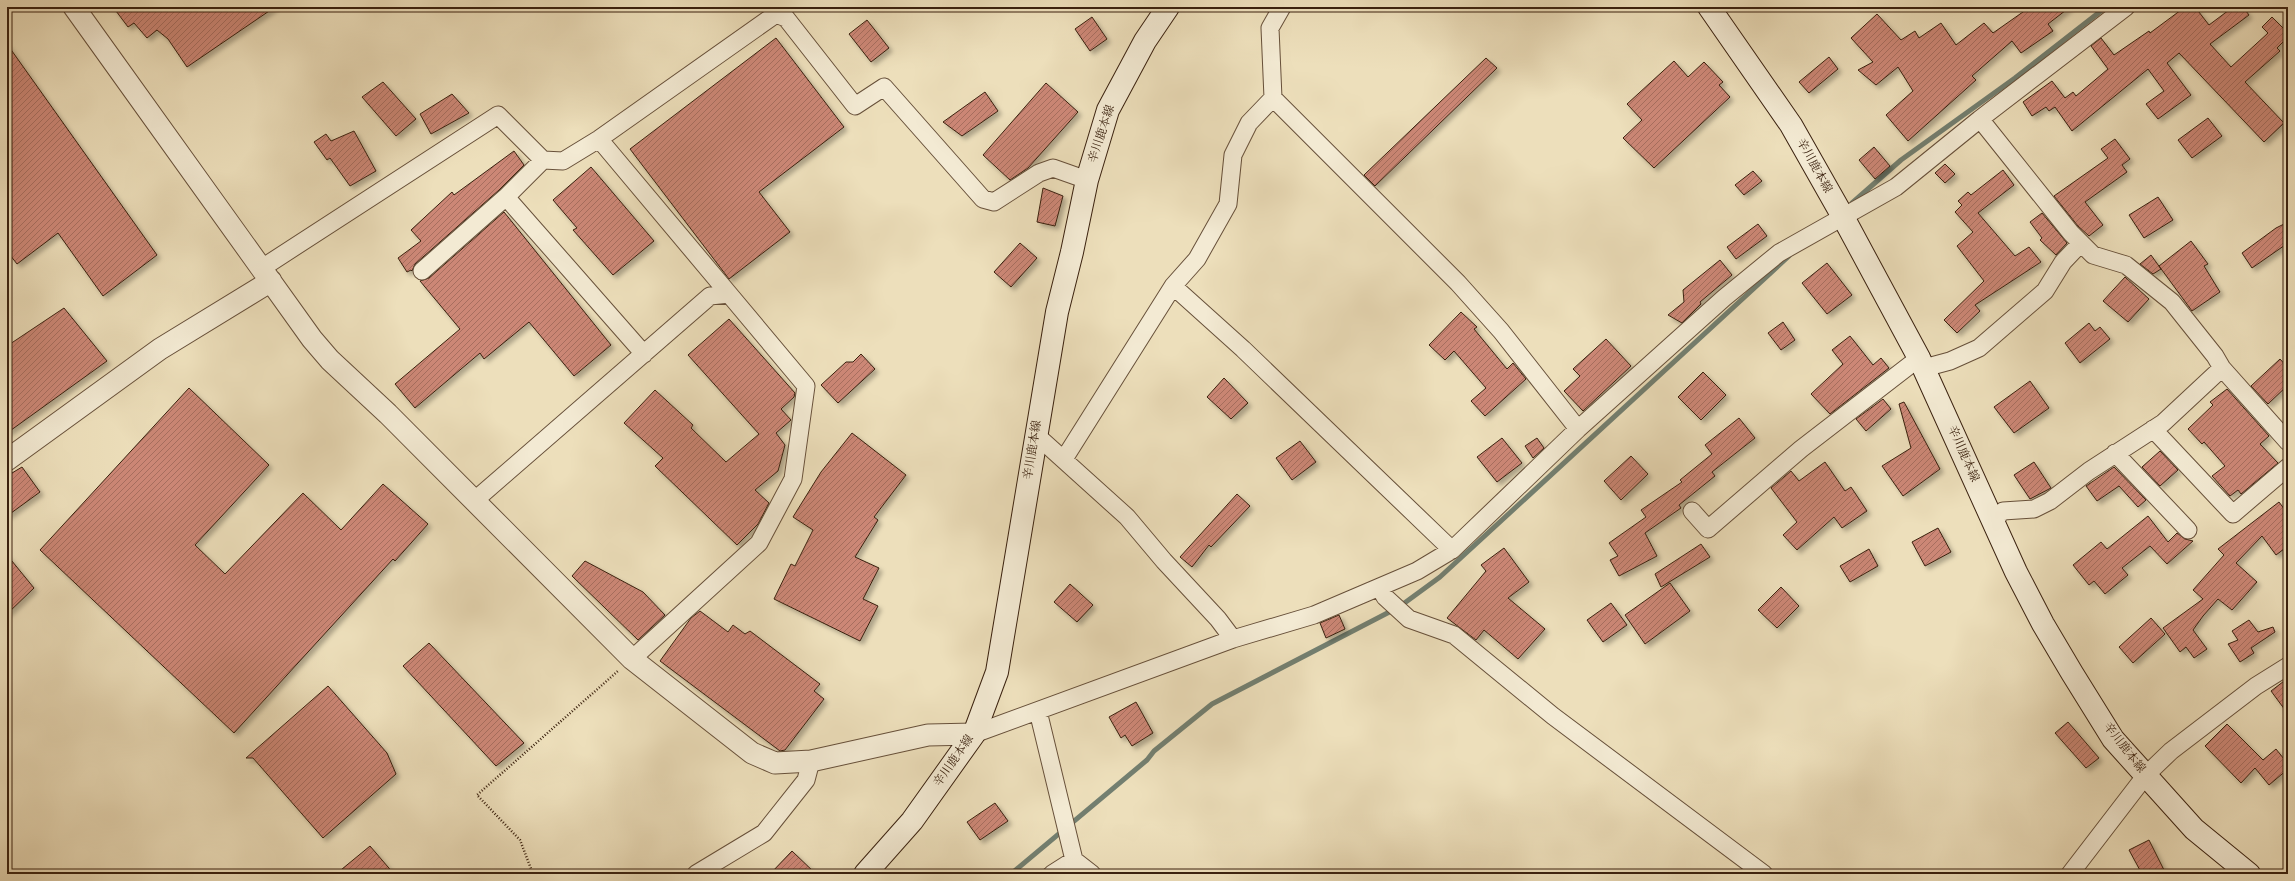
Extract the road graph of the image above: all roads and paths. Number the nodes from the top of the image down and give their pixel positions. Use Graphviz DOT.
graph roads {
  1 [pos="74,7"];
  2 [pos="1168,7"];
  3 [pos="1282,7"];
  4 [pos="1709,7"];
  5 [pos="2126,7"];
  6 [pos="773,10"];
  7 [pos="1273,98"];
  8 [pos="1980,119"];
  9 [pos="599,139"];
  10 [pos="543,160"];
  11 [pos="1087,180"];
  12 [pos="506,198"];
  13 [pos="1842,216"];
  14 [pos="2081,243"];
  15 [pos="422,271"];
  16 [pos="266,275"];
  17 [pos="1173,286"];
  18 [pos="729,294"];
  19 [pos="644,354"];
  20 [pos="1921,363"];
  21 [pos="2222,368"];
  22 [pos="1578,429"];
  23 [pos="2153,429"];
  24 [pos="1035,434"];
  25 [pos="2288,442"];
  26 [pos="2115,453"];
  27 [pos="1064,459"];
  28 [pos="7,460"];
  29 [pos="2288,467"];
  30 [pos="474,501"];
  31 [pos="1692,511"];
  32 [pos="1993,521"];
  33 [pos="2188,530"];
  34 [pos="1452,550"];
  35 [pos="1380,588"];
  36 [pos="1233,639"];
  37 [pos="632,659"];
  38 [pos="2288,666"];
  39 [pos="1038,711"];
  40 [pos="974,734"];
  41 [pos="811,761"];
  42 [pos="2146,775"];
  43 [pos="1074,860"];
  44 [pos="533,874"];
  45 [pos="696,874"];
  46 [pos="865,874"];
  47 [pos="1052,874"];
  48 [pos="1092,874"];
  49 [pos="1764,874"];
  50 [pos="2070,874"];
  51 [pos="2249,874"];
  1 -- 16 [label="street"];
  2 -- 11 [label="main road, 辛川鹿本線"];
  3 -- 7 [label="street"];
  4 -- 13 [label="main road, 辛川鹿本線"];
  5 -- 8 [label="street"];
  6 -- 9 [label="street"];
  6 -- 11 [label="street"];
  7 -- 17 [label="street"];
  7 -- 22 [label="street"];
  8 -- 13 [label="street"];
  8 -- 14 [label="street"];
  9 -- 10 [label="street"];
  9 -- 18 [label="street"];
  10 -- 12 [label="street"];
  10 -- 16 [label="street"];
  11 -- 24 [label="main road, 辛川鹿本線"];
  12 -- 15 [label="street"];
  12 -- 19 [label="street"];
  13 -- 20 [label="main road, 辛川鹿本線"];
  13 -- 22 [label="street"];
  14 -- 20 [label="street"];
  14 -- 21 [label="street"];
  16 -- 28 [label="street"];
  16 -- 30 [label="street"];
  17 -- 27 [label="street"];
  17 -- 34 [label="street"];
  18 -- 19 [label="street"];
  18 -- 37 [label="street"];
  19 -- 30 [label="street"];
  20 -- 31 [label="street"];
  20 -- 32 [label="main road, 辛川鹿本線"];
  21 -- 23 [label="street"];
  21 -- 25 [label="street"];
  22 -- 34 [label="street"];
  23 -- 26 [label="street"];
  23 -- 29 [label="street"];
  24 -- 27 [label="street"];
  24 -- 40 [label="main road, 辛川鹿本線"];
  26 -- 32 [label="street"];
  26 -- 33 [label="street"];
  27 -- 36 [label="street"];
  30 -- 37 [label="street"];
  32 -- 42 [label="main road, 辛川鹿本線"];
  34 -- 35 [label="street"];
  35 -- 36 [label="street"];
  35 -- 49 [label="street"];
  36 -- 39 [label="street"];
  37 -- 41 [label="street"];
  37 -- 44 [label="path"];
  38 -- 42 [label="street"];
  39 -- 40 [label="street"];
  39 -- 43 [label="street"];
  40 -- 41 [label="street"];
  40 -- 46 [label="main road, 辛川鹿本線"];
  41 -- 45 [label="street"];
  42 -- 50 [label="street"];
  42 -- 51 [label="main road, 辛川鹿本線"];
  43 -- 47 [label="street"];
  43 -- 48 [label="street"];
}
